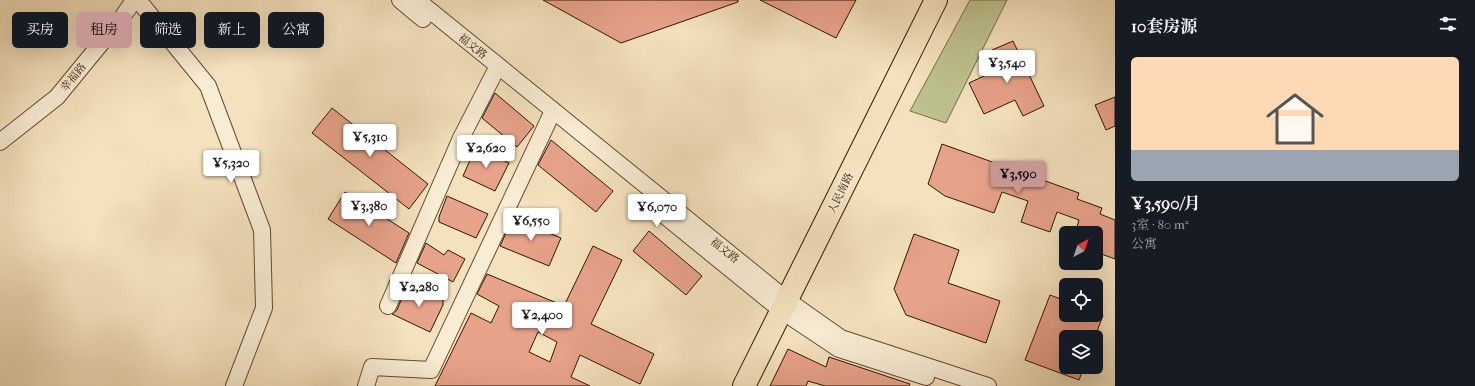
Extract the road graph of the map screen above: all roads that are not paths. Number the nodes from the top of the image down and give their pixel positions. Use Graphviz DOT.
graph roads {
  1 [pos="134,0"];
  2 [pos="138,0"];
  3 [pos="400,0"];
  4 [pos="417,0"];
  5 [pos="936,0"];
  6 [pos="495,71"];
  7 [pos="551,116"];
  8 [pos="0,142"];
  9 [pos="784,305"];
  10 [pos="388,306"];
  11 [pos="234,386"];
  12 [pos="366,386"];
  13 [pos="744,386"];
  14 [pos="954,386"];
  15 [pos="988,386"];
  1 -- 8 [label="street, 幸福路"];
  2 -- 11 [label="street"];
  3 -- 6 [label="street, 福文路"];
  4 -- 6 [label="street, 福文路"];
  5 -- 9 [label="main road, 人民南路"];
  6 -- 7 [label="street, 福文路"];
  6 -- 10 [label="street"];
  7 -- 9 [label="street, 福文路"];
  7 -- 12 [label="street"];
  9 -- 13 [label="main road, 人民南路"];
  9 -- 14 [label="street, 福文路"];
  9 -- 15 [label="street, 福文路"];
}
